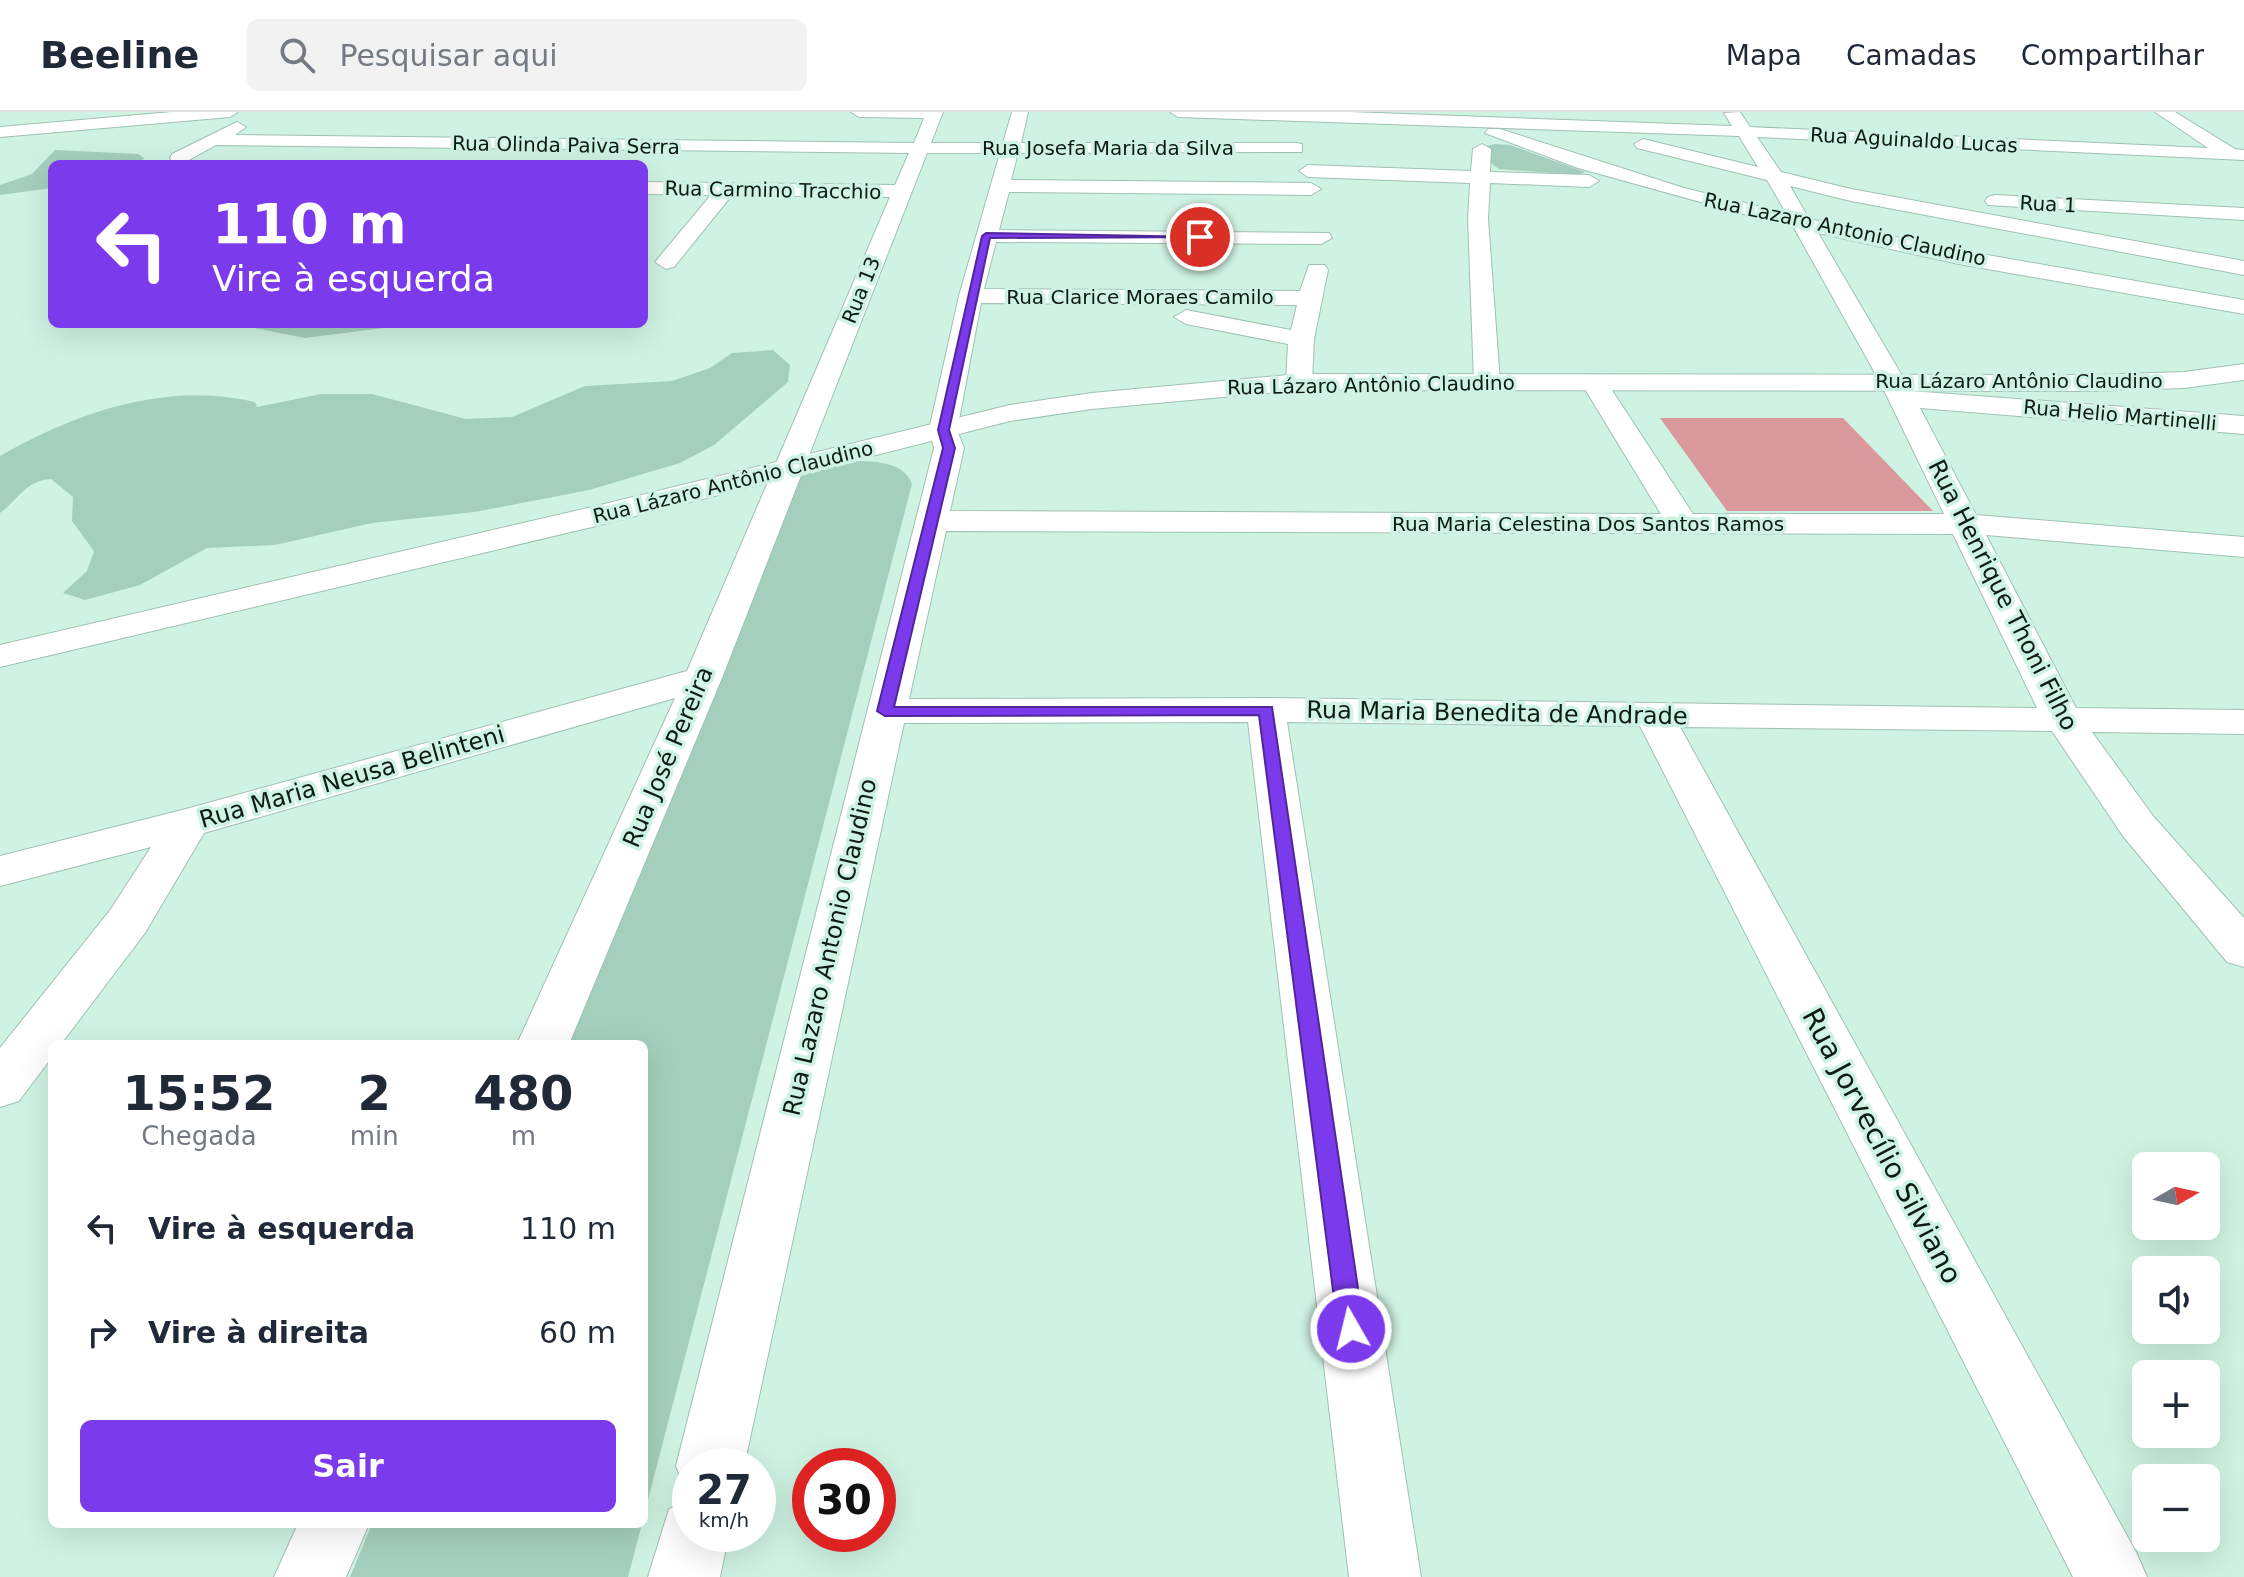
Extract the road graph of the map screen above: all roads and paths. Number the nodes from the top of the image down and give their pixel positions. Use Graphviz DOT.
graph roads {
  1 [pos="230,112"];
  2 [pos="859,112"];
  3 [pos="934,112"];
  4 [pos="1020,112"];
  5 [pos="1178,112"];
  6 [pos="1289,112"];
  7 [pos="1557,112"];
  8 [pos="1731,112"];
  9 [pos="2163,112"];
  10 [pos="1462,116"];
  11 [pos="254,119"];
  12 [pos="1585,124"];
  13 [pos="0,132"];
  14 [pos="1742,132"];
  15 [pos="1494,133"];
  16 [pos="211,140"];
  17 [pos="1012,147"];
  18 [pos="920,148"];
  19 [pos="1296,148"];
  20 [pos="2240,158"];
  21 [pos="180,160"];
  22 [pos="1483,177"];
  23 [pos="1628,178"];
  24 [pos="1776,179"];
  25 [pos="1309,180"];
  26 [pos="1002,186"];
  27 [pos="648,188"];
  28 [pos="726,189"];
  29 [pos="901,191"];
  30 [pos="1851,195"];
  31 [pos="1980,200"];
  32 [pos="2244,214"];
  33 [pos="1801,222"];
  34 [pos="1989,223"];
  35 [pos="986,236"];
  36 [pos="1321,238"];
  37 [pos="666,262"];
  38 [pos="2244,268"];
  39 [pos="971,296"];
  40 [pos="1073,296"];
  41 [pos="1310,298"];
  42 [pos="2244,307"];
  43 [pos="1301,339"];
  44 [pos="2244,372"];
  45 [pos="2184,380"];
  46 [pos="1593,381"];
  47 [pos="1299,382"];
  48 [pos="1487,382"];
  49 [pos="1897,390"];
  50 [pos="2244,422"];
  51 [pos="943,430"];
  52 [pos="789,469"];
  53 [pos="931,521"];
  54 [pos="1965,524"];
  55 [pos="1684,525"];
  56 [pos="2244,547"];
  57 [pos="0,656"];
  58 [pos="703,678"];
  59 [pos="1266,710"];
  60 [pos="885,711"];
  61 [pos="1654,715"];
  62 [pos="2062,718"];
  63 [pos="2244,722"];
  64 [pos="188,823"];
  65 [pos="0,871"];
  66 [pos="2244,950"];
  67 [pos="545,1040"];
  68 [pos="0,1086"];
  69 [pos="714,1448"];
  70 [pos="332,1528"];
  71 [pos="690,1552"];
  72 [pos="310,1577"];
  73 [pos="684,1577"];
  74 [pos="1385,1577"];
  75 [pos="2111,1577"];
  1 -- 13 [label="street"];
  2 -- 3 [label="street"];
  3 -- 18 [label="street, Rua 13"];
  4 -- 17 [label="street, Rua Lazaro Antonio Claudino"];
  5 -- 6 [label="street"];
  6 -- 10 [label="street"];
  6 -- 19 [label="street, Rua Clarice Moraes Camilo"];
  7 -- 12 [label="street, Rua Lazaro Antonio Claudino"];
  8 -- 14 [label="street, Rua Henrique Thoni Filho"];
  9 -- 20 [label="street"];
  10 -- 12 [label="street"];
  10 -- 15 [label="street, Rua Lazaro Antonio Claudino"];
  11 -- 16 [label="street"];
  12 -- 14 [label="street, Rua Aguinaldo Lucas"];
  12 -- 24 [label="street, Rua Lazaro Antonio Claudino"];
  14 -- 20 [label="street, Rua Aguinaldo Lucas"];
  14 -- 24 [label="street, Rua Henrique Thoni Filho"];
  15 -- 22 [label="street"];
  15 -- 23 [label="street, Rua Lazaro Antonio Claudino"];
  16 -- 18 [label="street, Rua Olinda Paiva Serra"];
  16 -- 21 [label="street"];
  17 -- 18 [label="street, Rua Josefa Maria da Silva"];
  17 -- 19 [label="street, Rua Josefa Maria da Silva"];
  17 -- 26 [label="street, Rua Lazaro Antonio Claudino"];
  18 -- 29 [label="street, Rua 13"];
  19 -- 25 [label="street, Rua Clarice Moraes Camilo"];
  22 -- 23 [label="street"];
  22 -- 25 [label="street"];
  22 -- 48 [label="street"];
  23 -- 33 [label="street, Rua Lazaro Antonio Claudino"];
  24 -- 30 [label="street, Rua Lazaro Antonio Claudino"];
  24 -- 33 [label="street, Rua Henrique Thoni Filho"];
  25 -- 26 [label="street"];
  25 -- 36 [label="street, Rua Clarice Moraes Camilo"];
  26 -- 35 [label="street, Rua Lazaro Antonio Claudino"];
  27 -- 28 [label="street, Rua Carmino Tracchio"];
  28 -- 29 [label="street, Rua Carmino Tracchio"];
  28 -- 37 [label="street"];
  29 -- 52 [label="street, Rua 13"];
  30 -- 31 [label="street, Rua 1"];
  30 -- 34 [label="street, Rua Lazaro Antonio Claudino"];
  31 -- 32 [label="street, Rua 1"];
  31 -- 34 [label="street"];
  33 -- 42 [label="street, Rua Lazaro Antonio Claudino"];
  33 -- 49 [label="street, Rua Henrique Thoni Filho"];
  34 -- 38 [label="street, Rua Lazaro Antonio Claudino"];
  35 -- 36 [label="street"];
  35 -- 39 [label="street, Rua Lazaro Antonio Claudino"];
  36 -- 41 [label="street, Rua Clarice Moraes Camilo"];
  39 -- 40 [label="street, Rua Clarice Moraes Camilo"];
  39 -- 51 [label="street, Rua Lazaro Antonio Claudino"];
  40 -- 41 [label="street, Rua Clarice Moraes Camilo"];
  40 -- 43 [label="street"];
  41 -- 43 [label="street, Rua Clarice Moraes Camilo"];
  43 -- 47 [label="street, Rua Clarice Moraes Camilo"];
  44 -- 45 [label="street, Rua Lázaro Antônio Claudino"];
  45 -- 49 [label="street, Rua Lázaro Antônio Claudino"];
  45 -- 50 [label="street"];
  46 -- 48 [label="street, Rua Lázaro Antônio Claudino"];
  46 -- 49 [label="street, Rua Lázaro Antônio Claudino"];
  46 -- 55 [label="street"];
  47 -- 48 [label="street, Rua Lázaro Antônio Claudino"];
  47 -- 51 [label="street, Rua Lázaro Antônio Claudino"];
  49 -- 50 [label="street, Rua Helio Martinelli"];
  49 -- 54 [label="street, Rua Henrique Thoni Filho"];
  51 -- 52 [label="street, Rua Lázaro Antônio Claudino"];
  51 -- 53 [label="street, Rua Lazaro Antonio Claudino"];
  52 -- 57 [label="street, Rua Lázaro Antônio Claudino"];
  52 -- 58 [label="street, Rua José Pereira"];
  53 -- 55 [label="street, Rua Maria Celestina Dos Santos Ramos"];
  53 -- 60 [label="street, Rua Lazaro Antonio Claudino"];
  54 -- 55 [label="street, Rua Maria Celestina Dos Santos Ramos"];
  54 -- 56 [label="street, Rua Maria Celestina Dos Santos Ramos"];
  54 -- 62 [label="street, Rua Henrique Thoni Filho"];
  58 -- 64 [label="street, Rua Maria Neusa Belinteni"];
  58 -- 67 [label="street, Rua José Pereira"];
  59 -- 60 [label="street, Rua Maria Benedita de Andrade"];
  59 -- 61 [label="street, Rua Maria Benedita de Andrade"];
  59 -- 74 [label="street"];
  60 -- 69 [label="street, Rua Lazaro Antonio Claudino"];
  61 -- 62 [label="street, Rua Maria Benedita de Andrade"];
  61 -- 75 [label="street, Rua Jorvecílio Silviano"];
  62 -- 63 [label="street, Rua Maria Benedita de Andrade"];
  62 -- 66 [label="street, Rua Henrique Thoni Filho"];
  64 -- 65 [label="street, Rua Maria Neusa Belinteni"];
  64 -- 68 [label="street"];
  70 -- 72 [label="street"];
  71 -- 73 [label="street"];
}
